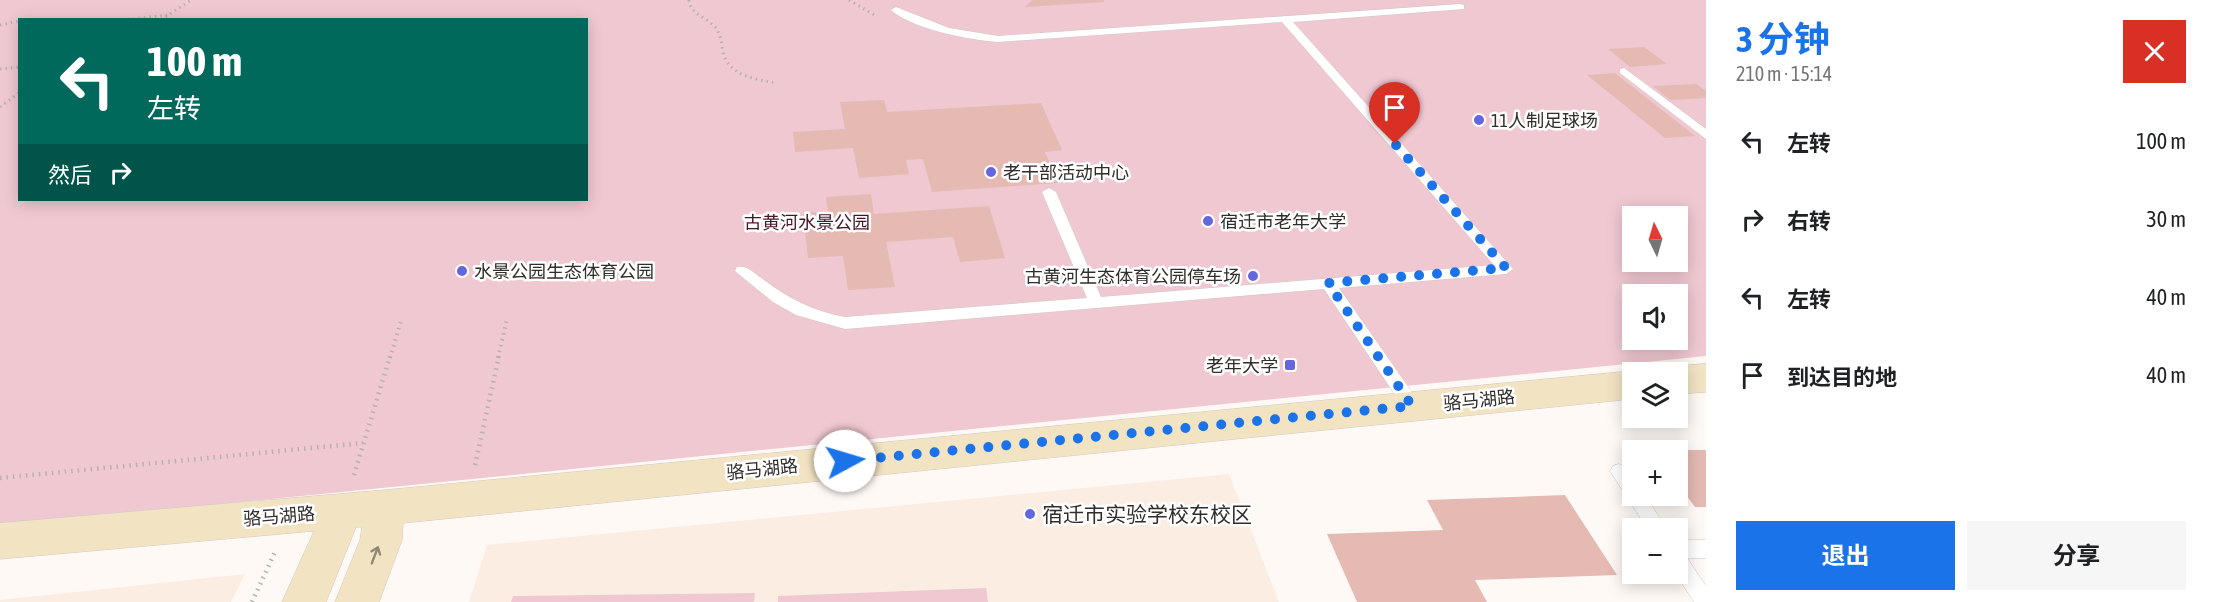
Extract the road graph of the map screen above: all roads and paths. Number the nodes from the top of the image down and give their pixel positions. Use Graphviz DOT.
graph roads {
  1 [pos="191,0"];
  2 [pos="689,0"];
  3 [pos="849,0"];
  4 [pos="1460,7"];
  5 [pos="896,10"];
  6 [pos="168,15"];
  7 [pos="140,18"];
  8 [pos="164,18"];
  9 [pos="884,18"];
  10 [pos="1285,20"];
  11 [pos="18,21"];
  12 [pos="0,24"];
  13 [pos="18,67"];
  14 [pos="0,69"];
  15 [pos="1624,72"];
  16 [pos="776,83"];
  17 [pos="18,94"];
  18 [pos="0,107"];
  19 [pos="1706,135"];
  20 [pos="1049,192"];
  21 [pos="742,271"];
  22 [pos="1328,283"];
  23 [pos="1096,302"];
  24 [pos="402,318"];
  25 [pos="507,320"];
  26 [pos="1706,378"];
  27 [pos="1688,380"];
  28 [pos="1622,386"];
  29 [pos="1412,406"];
  30 [pos="363,443"];
  31 [pos="1619,471"];
  32 [pos="1622,475"];
  33 [pos="0,478"];
  34 [pos="468,498"];
  35 [pos="385,507"];
  36 [pos="343,510"];
  37 [pos="291,515"];
  38 [pos="0,541"];
  39 [pos="1688,549"];
  40 [pos="1706,549"];
  41 [pos="1688,575"];
  42 [pos="252,602"];
  43 [pos="304,602"];
  44 [pos="357,602"];
  45 [pos="1706,602"];
  1 -- 6 [label="path"];
  2 -- 16 [label="path"];
  3 -- 9 [label="path"];
  4 -- 10 [label="lane"];
  5 -- 10 [label="lane"];
  6 -- 7 [label="path"];
  6 -- 8 [label="path"];
  10 -- 22 [label="lane"];
  11 -- 12 [label="path"];
  13 -- 14 [label="path"];
  15 -- 19 [label="lane"];
  17 -- 18 [label="path"];
  20 -- 23 [label="lane"];
  21 -- 23 [label="lane"];
  22 -- 23 [label="lane"];
  22 -- 29 [label="lane"];
  24 -- 30 [label="path"];
  25 -- 34 [label="path"];
  26 -- 27 [label="street"];
  28 -- 29 [label="street, 骆马湖路"];
  29 -- 34 [label="street, 骆马湖路"];
  30 -- 33 [label="path"];
  30 -- 36 [label="path"];
  31 -- 32 [label="lane"];
  34 -- 35 [label="street, 骆马湖路"];
  35 -- 36 [label="street, 骆马湖路"];
  44 -- 35 [label="street, one-way"];
  36 -- 37 [label="street, 骆马湖路"];
  36 -- 43 [label="street"];
  37 -- 38 [label="street, 骆马湖路"];
  37 -- 42 [label="path"];
  39 -- 40 [label="lane"];
  41 -- 45 [label="lane"];
}
